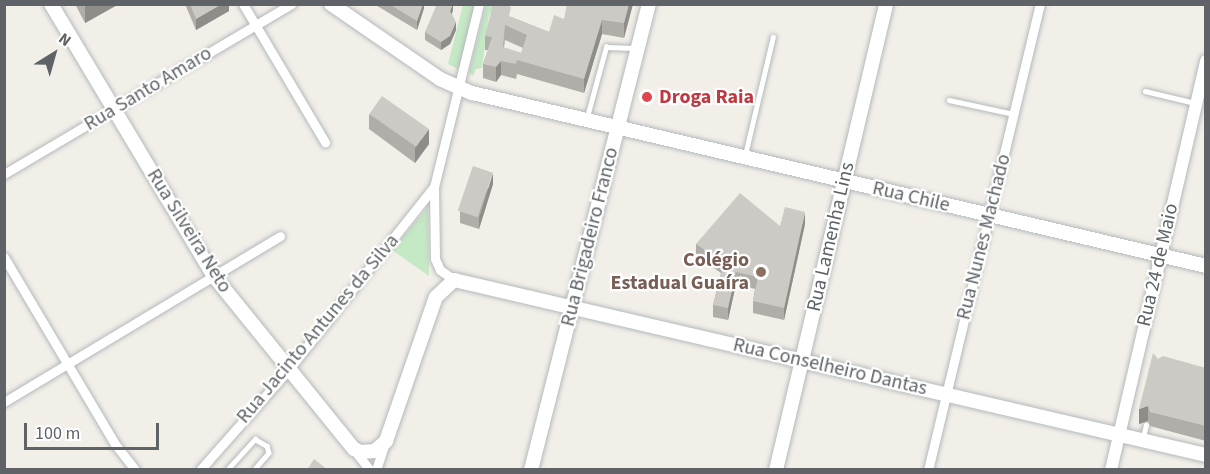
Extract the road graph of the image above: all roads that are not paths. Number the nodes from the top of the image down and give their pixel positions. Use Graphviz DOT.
graph roads {
  1 [pos="51,4"];
  2 [pos="243,4"];
  3 [pos="291,4"];
  4 [pos="331,4"];
  5 [pos="479,4"];
  6 [pos="648,4"];
  7 [pos="886,4"];
  8 [pos="1040,4"];
  9 [pos="256,26"];
  10 [pos="772,37"];
  11 [pos="637,48"];
  12 [pos="1206,61"];
  13 [pos="459,88"];
  14 [pos="1145,91"];
  15 [pos="950,100"];
  16 [pos="1196,103"];
  17 [pos="114,110"];
  18 [pos="1014,114"];
  19 [pos="586,120"];
  20 [pos="617,128"];
  21 [pos="325,142"];
  22 [pos="745,158"];
  23 [pos="4,174"];
  24 [pos="844,181"];
  25 [pos="434,188"];
  26 [pos="990,215"];
  27 [pos="280,236"];
  28 [pos="1161,255"];
  29 [pos="4,257"];
  30 [pos="1206,266"];
  31 [pos="213,275"];
  32 [pos="454,280"];
  33 [pos="572,307"];
  34 [pos="802,361"];
  35 [pos="67,362"];
  36 [pos="289,369"];
  37 [pos="946,394"];
  38 [pos="4,402"];
  39 [pos="1146,425"];
  40 [pos="1119,435"];
  41 [pos="1143,440"];
  42 [pos="386,441"];
  43 [pos="354,449"];
  44 [pos="1206,455"];
  45 [pos="135,470"];
  46 [pos="200,470"];
  47 [pos="227,470"];
  48 [pos="254,470"];
  49 [pos="370,470"];
  50 [pos="376,470"];
  51 [pos="531,470"];
  52 [pos="776,470"];
  53 [pos="928,470"];
  54 [pos="1111,470"];
  1 -- 17 [label="main road, Rua Silveira Neto"];
  2 -- 9 [label="street"];
  3 -- 9 [label="street, Rua Santo Amaro"];
  4 -- 13 [label="main road, Rua Chile"];
  5 -- 13 [label="street"];
  6 -- 11 [label="main road, Rua Brigadeiro Franco"];
  7 -- 24 [label="main road, Rua Lamenha Lins"];
  8 -- 18 [label="street, Rua Nunes Machado"];
  9 -- 17 [label="street, Rua Santo Amaro"];
  9 -- 21 [label="street"];
  10 -- 22 [label="lane"];
  11 -- 19 [label="lane"];
  11 -- 20 [label="main road, Rua Brigadeiro Franco"];
  12 -- 16 [label="street, Rua 24 de Maio"];
  13 -- 19 [label="main road, Rua Chile"];
  13 -- 25 [label="street"];
  14 -- 16 [label="lane"];
  15 -- 18 [label="lane"];
  16 -- 28 [label="street, Rua 24 de Maio"];
  17 -- 23 [label="street, Rua Santo Amaro"];
  17 -- 31 [label="main road, Rua Silveira Neto"];
  18 -- 26 [label="street, Rua Nunes Machado"];
  19 -- 20 [label="main road, Rua Chile"];
  20 -- 22 [label="main road, Rua Chile"];
  20 -- 33 [label="main road, Rua Brigadeiro Franco"];
  22 -- 24 [label="main road, Rua Chile"];
  24 -- 26 [label="main road, Rua Chile"];
  24 -- 34 [label="main road, Rua Lamenha Lins"];
  25 -- 32 [label="street"];
  25 -- 36 [label="street, Rua Jacinto Antunes da Silva"];
  26 -- 28 [label="main road, Rua Chile"];
  26 -- 37 [label="street, Rua Nunes Machado"];
  27 -- 31 [label="street"];
  28 -- 30 [label="main road, Rua Chile"];
  28 -- 40 [label="street, Rua 24 de Maio"];
  29 -- 35 [label="street"];
  31 -- 35 [label="street"];
  31 -- 36 [label="main road, Rua Silveira Neto"];
  32 -- 33 [label="main road, Rua Conselheiro Dantas"];
  32 -- 42 [label="main road"];
  33 -- 34 [label="main road, Rua Conselheiro Dantas"];
  33 -- 51 [label="main road, Rua Brigadeiro Franco"];
  34 -- 37 [label="main road, Rua Conselheiro Dantas"];
  34 -- 52 [label="main road, Rua Lamenha Lins"];
  35 -- 38 [label="street"];
  35 -- 45 [label="street"];
  36 -- 43 [label="main road, Rua Silveira Neto"];
  36 -- 46 [label="street, Rua Jacinto Antunes da Silva"];
  37 -- 40 [label="main road, Rua Conselheiro Dantas"];
  37 -- 53 [label="street, Rua Nunes Machado"];
  39 -- 41 [label="lane"];
  40 -- 41 [label="main road, Rua Conselheiro Dantas"];
  40 -- 54 [label="street, Rua 24 de Maio"];
  41 -- 44 [label="main road, Rua Conselheiro Dantas"];
  42 -- 43 [label="main road"];
  42 -- 50 [label="street"];
  43 -- 49 [label="street, Rua Silveira Neto"];
  47 -- 48 [label="lane"];
}
